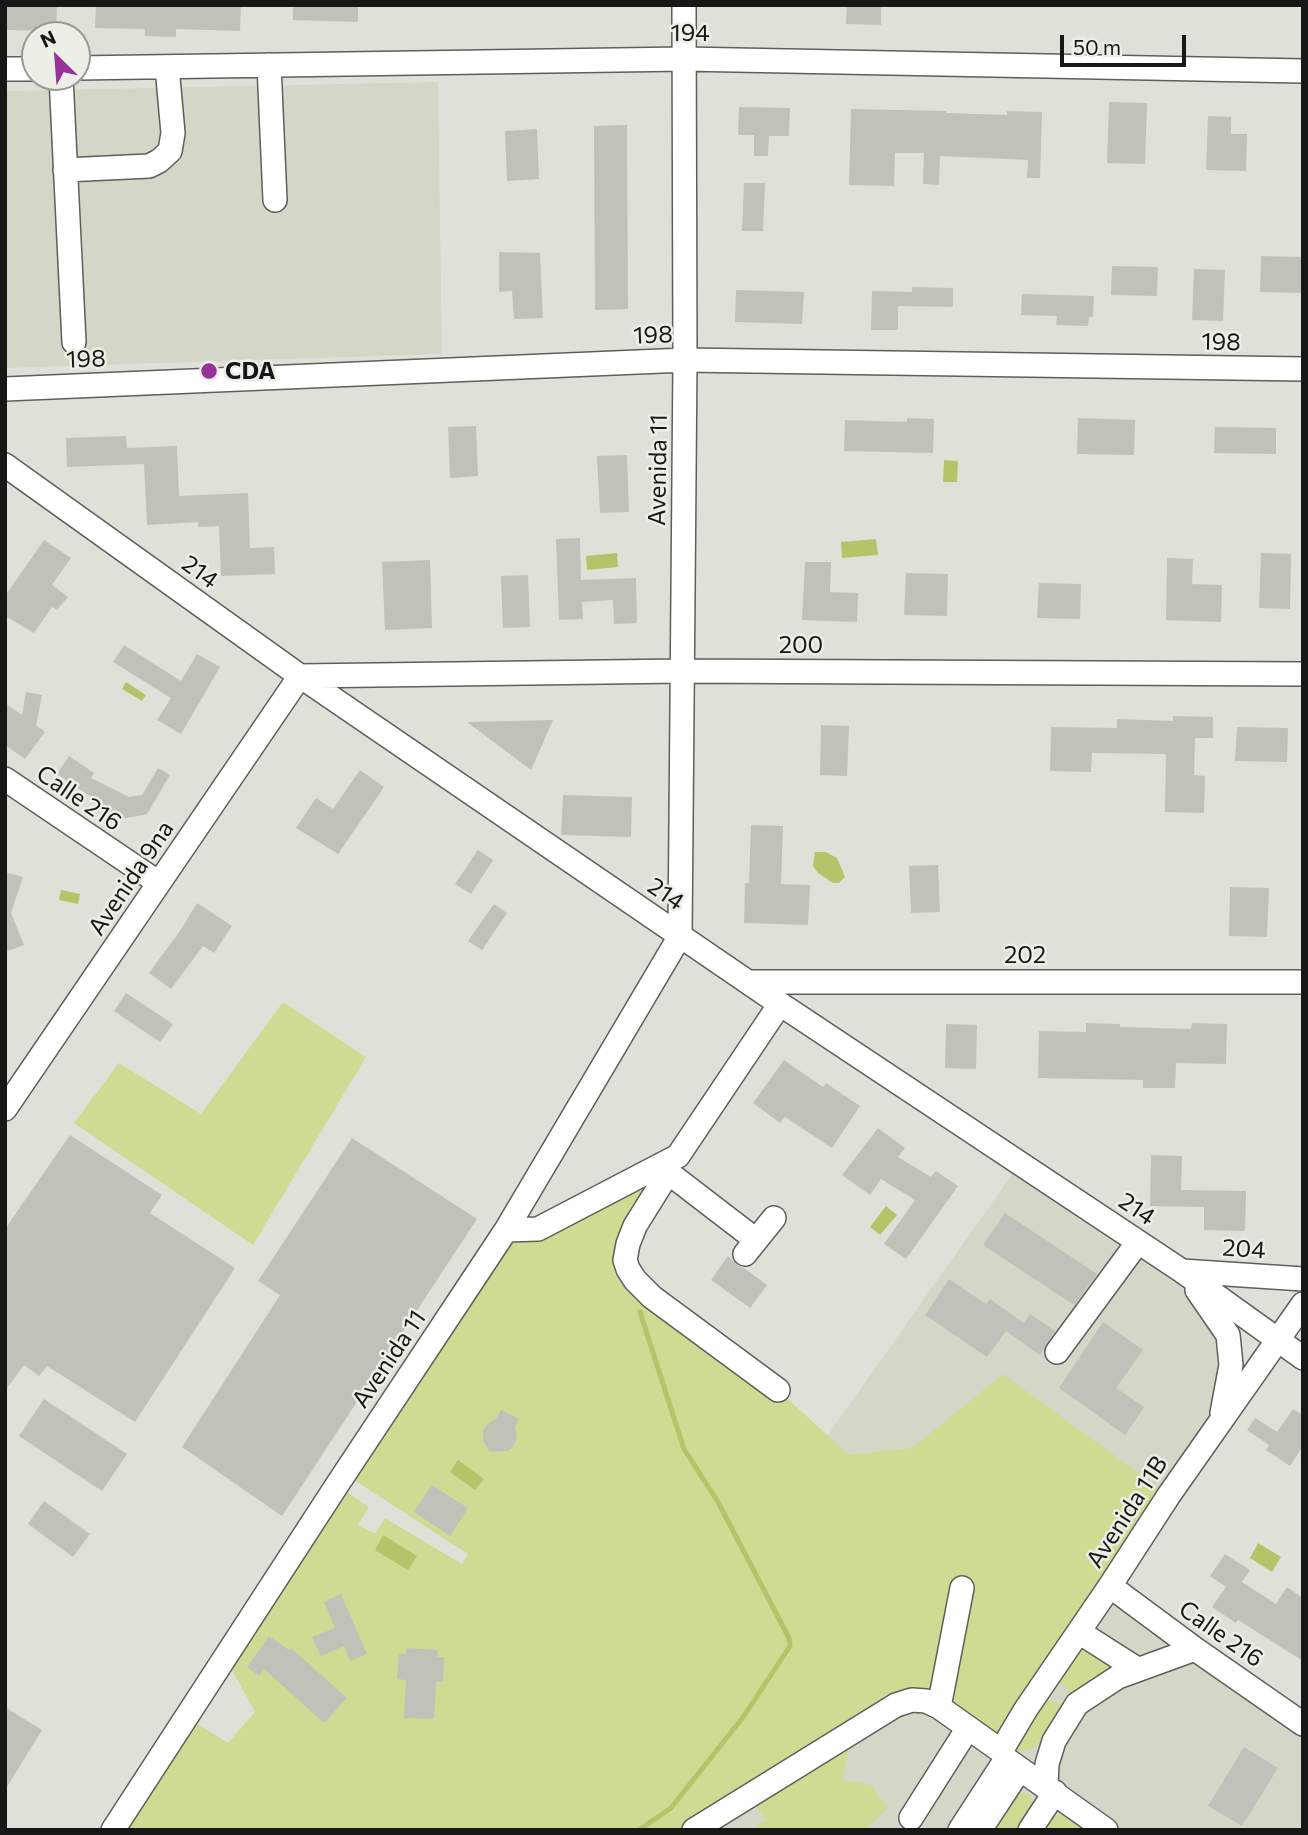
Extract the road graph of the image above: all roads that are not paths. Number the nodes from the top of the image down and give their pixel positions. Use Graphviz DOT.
graph roads {
  1 [pos="684,5"];
  2 [pos="684,59"];
  3 [pos="270,65"];
  4 [pos="167,67"];
  5 [pos="91,68"];
  6 [pos="1303,71"];
  7 [pos="62,91"];
  8 [pos="65,170"];
  9 [pos="275,200"];
  10 [pos="74,342"];
  11 [pos="685,360"];
  12 [pos="1303,369"];
  13 [pos="5,389"];
  14 [pos="5,465"];
  15 [pos="681,671"];
  16 [pos="1303,674"];
  17 [pos="300,676"];
  18 [pos="5,779"];
  19 [pos="159,883"];
  20 [pos="680,936"];
  21 [pos="748,982"];
  22 [pos="1303,982"];
  23 [pos="779,1004"];
  24 [pos="5,1109"];
  25 [pos="664,1170"];
  26 [pos="774,1218"];
  27 [pos="506,1230"];
  28 [pos="1138,1242"];
  29 [pos="1182,1271"];
  30 [pos="1303,1279"];
  31 [pos="1303,1304"];
  32 [pos="1279,1341"];
  33 [pos="1057,1352"];
  34 [pos="1303,1358"];
  35 [pos="778,1390"];
  36 [pos="1221,1419"];
  37 [pos="1110,1586"];
  38 [pos="962,1588"];
  39 [pos="1079,1632"];
  40 [pos="1195,1649"];
  41 [pos="1137,1669"];
  42 [pos="1043,1684"];
  43 [pos="1077,1704"];
  44 [pos="939,1707"];
  45 [pos="1303,1724"];
  46 [pos="968,1728"];
  47 [pos="1054,1741"];
  48 [pos="1010,1761"];
  49 [pos="1050,1789"];
  50 [pos="911,1818"];
  51 [pos="113,1830"];
  52 [pos="694,1830"];
  53 [pos="960,1830"];
  54 [pos="980,1830"];
  55 [pos="1030,1830"];
  56 [pos="1106,1830"];
  1 -- 2 [label="street, Avenida 11"];
  2 -- 3 [label="street, 194"];
  2 -- 6 [label="street, 194"];
  2 -- 11 [label="street, Avenida 11"];
  3 -- 4 [label="street, 194"];
  3 -- 9 [label="street"];
  4 -- 5 [label="street, 194"];
  4 -- 8 [label="street"];
  7 -- 8 [label="street"];
  8 -- 10 [label="street"];
  11 -- 12 [label="street, 198"];
  11 -- 13 [label="street, 198"];
  11 -- 15 [label="street, Avenida 11"];
  14 -- 17 [label="street, 214"];
  15 -- 16 [label="street, 200"];
  15 -- 17 [label="street, 200"];
  15 -- 20 [label="street, Avenida 11"];
  17 -- 19 [label="street, Avenida 9na"];
  17 -- 20 [label="street, 214"];
  18 -- 19 [label="street, Calle 216"];
  19 -- 24 [label="street, Avenida 9na"];
  20 -- 21 [label="street, 214"];
  20 -- 27 [label="street, Avenida 11"];
  21 -- 22 [label="street, 202"];
  21 -- 23 [label="street, 214"];
  23 -- 25 [label="street"];
  23 -- 28 [label="street, 214"];
  25 -- 26 [label="street"];
  25 -- 27 [label="street"];
  25 -- 35 [label="street"];
  27 -- 51 [label="street, Avenida 11"];
  28 -- 29 [label="street, 214"];
  28 -- 33 [label="street"];
  29 -- 30 [label="street, 204"];
  29 -- 32 [label="street, 214"];
  29 -- 36 [label="street"];
  31 -- 32 [label="street, Avenida 11B"];
  32 -- 34 [label="street, 214"];
  32 -- 36 [label="street, Avenida 11B"];
  36 -- 37 [label="street, Avenida 11B"];
  37 -- 39 [label="street, Avenida 11B"];
  37 -- 40 [label="street, Calle 216"];
  38 -- 44 [label="street"];
  39 -- 41 [label="street"];
  39 -- 42 [label="street, Avenida 11B"];
  40 -- 41 [label="street"];
  40 -- 45 [label="street, Calle 216"];
  41 -- 43 [label="street"];
  42 -- 43 [label="street"];
  42 -- 48 [label="street, Avenida 11B"];
  43 -- 47 [label="street"];
  44 -- 46 [label="street"];
  44 -- 52 [label="street"];
  46 -- 48 [label="street"];
  46 -- 50 [label="street"];
  47 -- 48 [label="street"];
  47 -- 49 [label="street"];
  48 -- 49 [label="street"];
  48 -- 53 [label="street"];
  48 -- 54 [label="street"];
  49 -- 55 [label="street"];
  49 -- 56 [label="street"];
}
